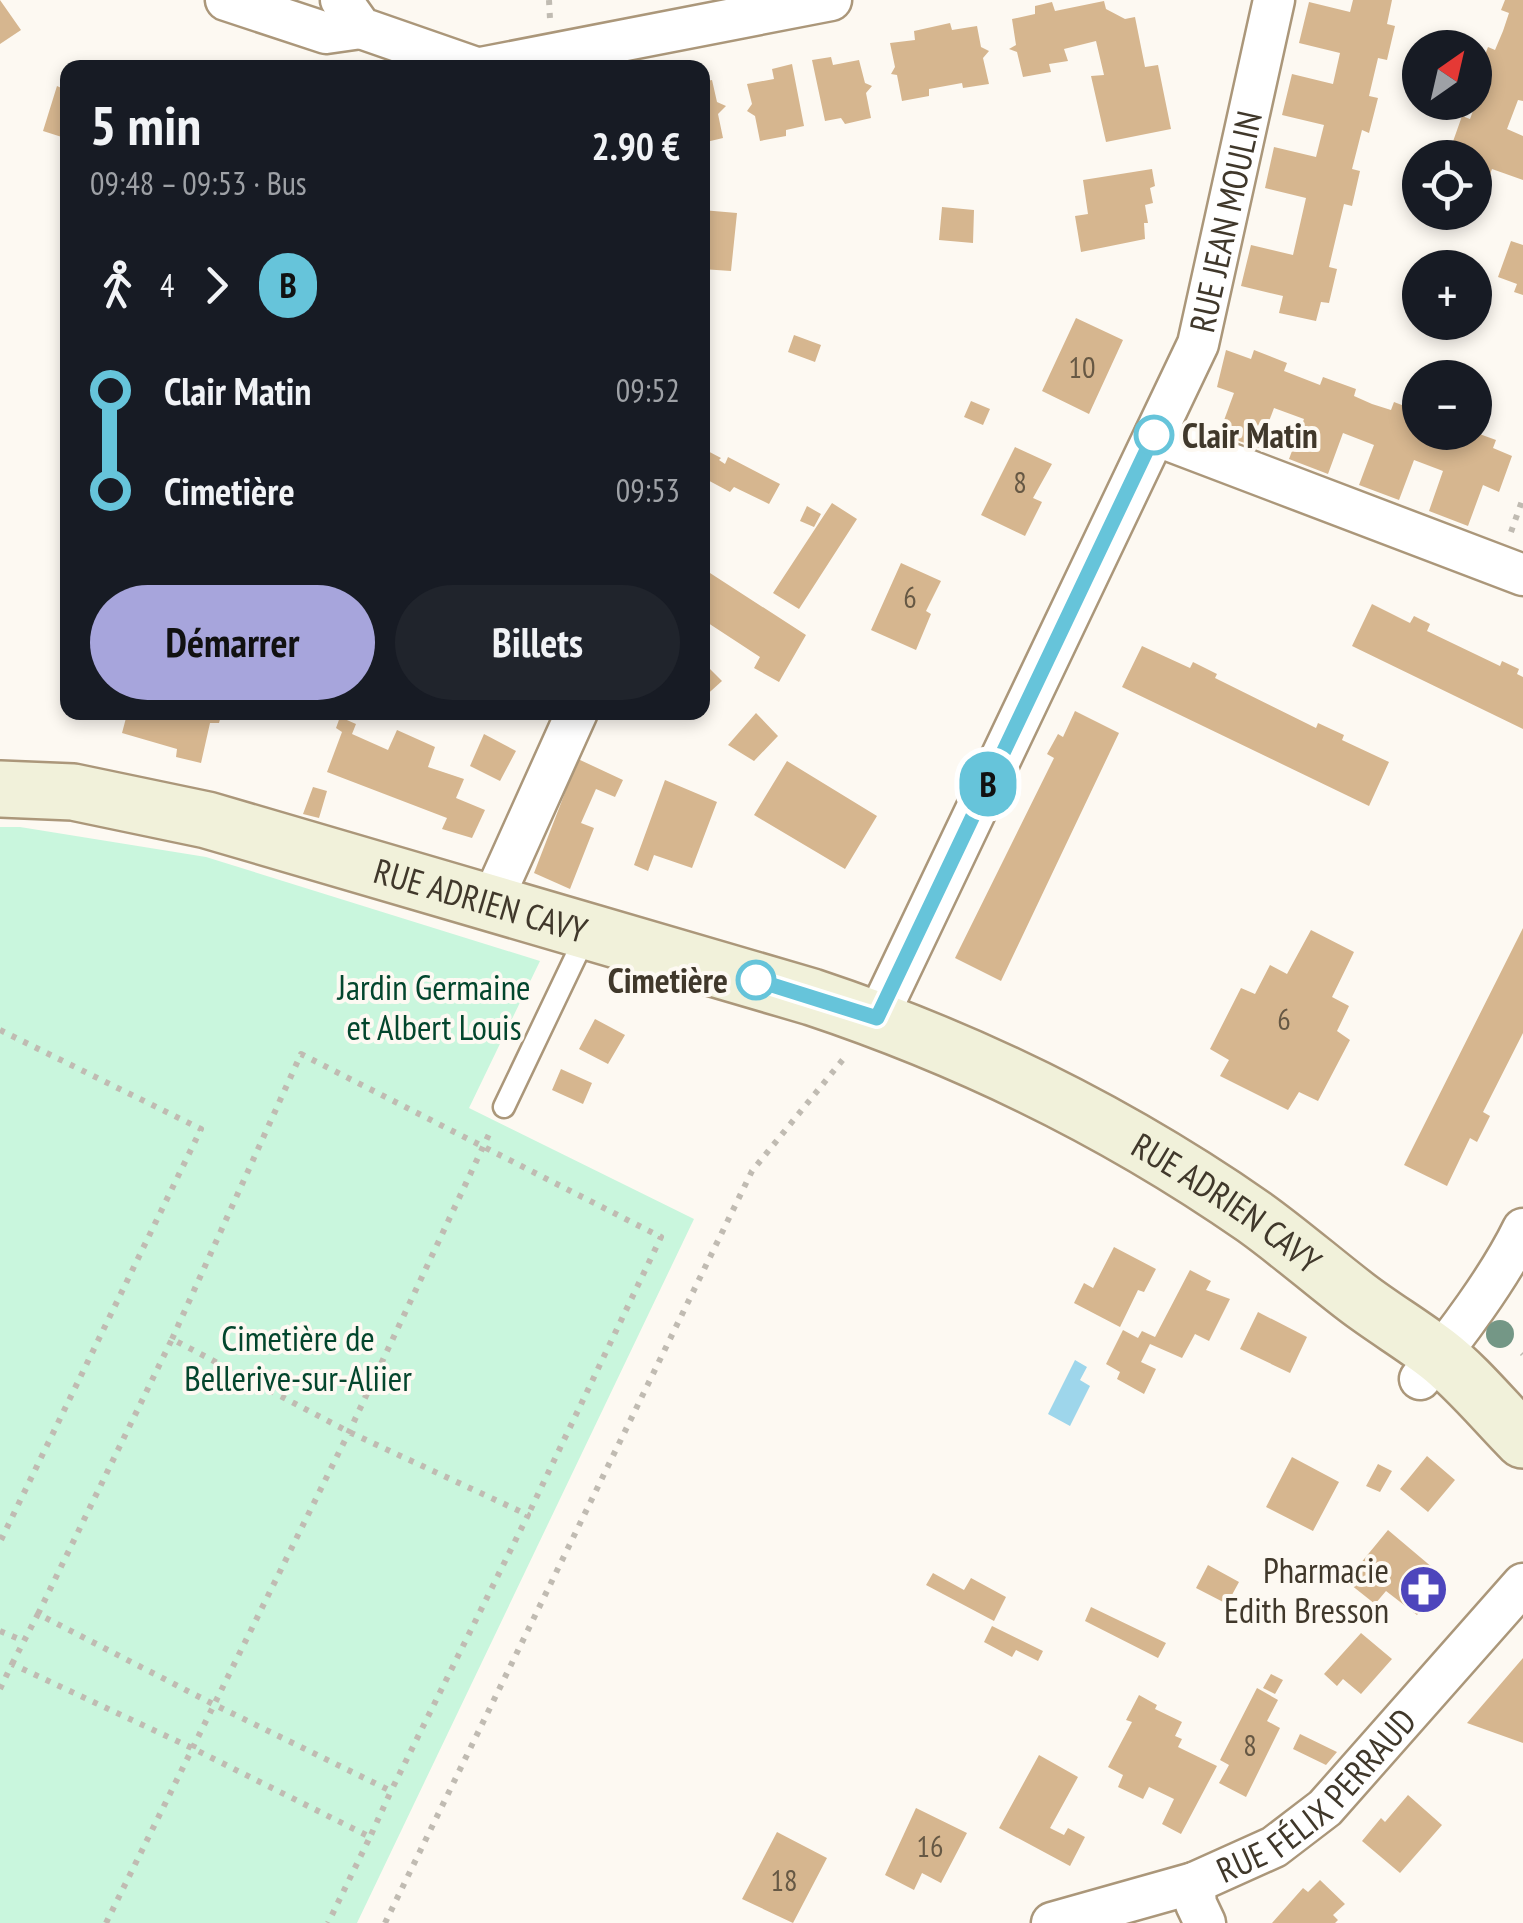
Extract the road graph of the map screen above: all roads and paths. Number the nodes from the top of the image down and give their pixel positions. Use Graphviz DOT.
graph roads {
  1 [pos="226,0"];
  2 [pos="831,0"];
  3 [pos="1274,0"];
  4 [pos="351,14"];
  5 [pos="593,56"];
  6 [pos="459,60"];
  7 [pos="555,60"];
  8 [pos="1154,435"];
  9 [pos="1523,575"];
  10 [pos="573,720"];
  11 [pos="0,790"];
  12 [pos="490,903"];
  13 [pos="588,932"];
  14 [pos="877,1018"];
  15 [pos="0,1030"];
  16 [pos="504,1107"];
  17 [pos="482,1146"];
  18 [pos="1523,1229"];
  19 [pos="172,1340"];
  20 [pos="1430,1367"];
  21 [pos="350,1432"];
  22 [pos="1523,1440"];
  23 [pos="1523,1463"];
  24 [pos="528,1514"];
  25 [pos="0,1542"];
  26 [pos="1523,1584"];
  27 [pos="38,1614"];
  28 [pos="0,1631"];
  29 [pos="24,1641"];
  30 [pos="12,1664"];
  31 [pos="0,1689"];
  32 [pos="212,1704"];
  33 [pos="192,1748"];
  34 [pos="391,1791"];
  35 [pos="370,1837"];
  36 [pos="1194,1883"];
  37 [pos="106,1923"];
  38 [pos="328,1923"];
  39 [pos="384,1923"];
  40 [pos="1052,1923"];
  41 [pos="1205,1923"];
  1 -- 4 [label="street"];
  2 -- 5 [label="street"];
  3 -- 8 [label="street, RUE JEAN MOULIN"];
  4 -- 6 [label="street"];
  5 -- 7 [label="street"];
  8 -- 9 [label="street"];
  8 -- 14 [label="street, RUE JEAN MOULIN"];
  10 -- 12 [label="street"];
  11 -- 12 [label="main road, RUE ADRIEN CAVY"];
  12 -- 13 [label="main road, RUE ADRIEN CAVY"];
  13 -- 14 [label="main road, RUE ADRIEN CAVY"];
  13 -- 16 [label="lane"];
  14 -- 20 [label="main road, RUE ADRIEN CAVY"];
  14 -- 39 [label="path"];
  15 -- 25 [label="path"];
  16 -- 17 [label="path"];
  17 -- 19 [label="path"];
  17 -- 21 [label="path"];
  17 -- 24 [label="path"];
  18 -- 20 [label="street"];
  19 -- 21 [label="path"];
  19 -- 27 [label="path"];
  20 -- 22 [label="main road, RUE ADRIEN CAVY"];
  20 -- 23 [label="main road, RUE ADRIEN CAVY"];
  21 -- 24 [label="path"];
  21 -- 32 [label="path"];
  24 -- 34 [label="path"];
  26 -- 36 [label="street, RUE FÉLIX PERRAUD"];
  27 -- 29 [label="path"];
  27 -- 32 [label="path"];
  28 -- 29 [label="path"];
  29 -- 30 [label="path"];
  30 -- 31 [label="path"];
  30 -- 33 [label="path"];
  32 -- 33 [label="path"];
  32 -- 34 [label="path"];
  33 -- 35 [label="path"];
  33 -- 37 [label="path"];
  34 -- 35 [label="path"];
  35 -- 38 [label="path"];
  36 -- 40 [label="street, RUE FÉLIX PERRAUD"];
  36 -- 41 [label="street"];
}
